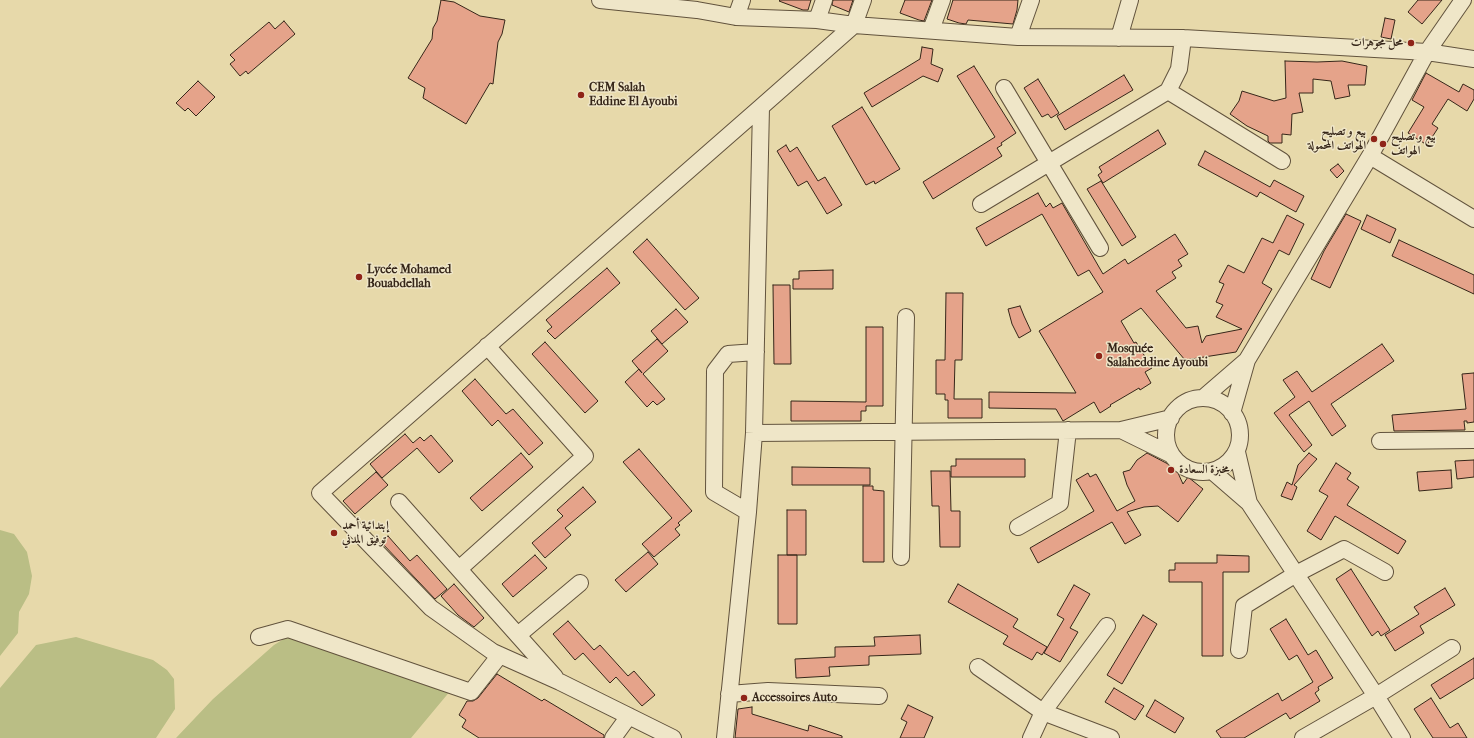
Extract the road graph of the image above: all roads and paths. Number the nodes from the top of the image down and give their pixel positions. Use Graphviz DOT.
graph roads {
  1 [pos="600,0"];
  2 [pos="742,0"];
  3 [pos="824,0"];
  4 [pos="863,0"];
  5 [pos="942,0"];
  6 [pos="1031,0"];
  7 [pos="1130,0"];
  8 [pos="1463,0"];
  9 [pos="629,1"];
  10 [pos="698,5"];
  11 [pos="736,17"];
  12 [pos="817,20"];
  13 [pos="854,25"];
  14 [pos="931,30"];
  15 [pos="1018,37"];
  16 [pos="1119,38"];
  17 [pos="1183,38"];
  18 [pos="1427,52"];
  19 [pos="1474,59"];
  20 [pos="1004,88"];
  21 [pos="1168,91"];
  22 [pos="761,107"];
  23 [pos="1370,156"];
  24 [pos="1282,161"];
  25 [pos="1049,163"];
  26 [pos="981,204"];
  27 [pos="1474,219"];
  28 [pos="1100,248"];
  29 [pos="906,316"];
  30 [pos="487,346"];
  31 [pos="756,352"];
  32 [pos="1247,360"];
  33 [pos="1203,398"];
  34 [pos="1232,413"];
  35 [pos="1171,418"];
  36 [pos="1068,430"];
  37 [pos="1121,430"];
  38 [pos="904,432"];
  39 [pos="754,433"];
  40 [pos="1474,440"];
  41 [pos="1380,441"];
  42 [pos="1236,452"];
  43 [pos="1172,455"];
  44 [pos="1212,472"];
  45 [pos="399,502"];
  46 [pos="1249,503"];
  47 [pos="748,512"];
  48 [pos="1018,527"];
  49 [pos="901,557"];
  50 [pos="459,569"];
  51 [pos="1385,572"];
  52 [pos="1296,574"];
  53 [pos="580,583"];
  54 [pos="1108,626"];
  55 [pos="518,635"];
  56 [pos="259,637"];
  57 [pos="1452,648"];
  58 [pos="1239,650"];
  59 [pos="500,655"];
  60 [pos="978,667"];
  61 [pos="560,682"];
  62 [pos="729,694"];
  63 [pos="879,696"];
  64 [pos="1376,696"];
  65 [pos="1043,712"];
  66 [pos="629,716"];
  67 [pos="612,738"];
  68 [pos="673,738"];
  69 [pos="725,738"];
  70 [pos="1031,738"];
  71 [pos="1111,738"];
  72 [pos="1303,738"];
  73 [pos="1402,738"];
  1 -- 9 [label="street"];
  2 -- 11 [label="street"];
  3 -- 12 [label="street"];
  4 -- 13 [label="street"];
  5 -- 14 [label="street"];
  6 -- 15 [label="street"];
  7 -- 16 [label="street"];
  8 -- 18 [label="street"];
  9 -- 10 [label="street"];
  10 -- 11 [label="street"];
  11 -- 12 [label="street"];
  12 -- 13 [label="street"];
  13 -- 14 [label="street"];
  13 -- 22 [label="street"];
  14 -- 15 [label="street"];
  15 -- 16 [label="street"];
  16 -- 17 [label="street"];
  17 -- 18 [label="street"];
  17 -- 21 [label="street"];
  18 -- 19 [label="street"];
  18 -- 23 [label="street"];
  20 -- 25 [label="street"];
  21 -- 24 [label="street"];
  21 -- 25 [label="street"];
  22 -- 30 [label="street"];
  22 -- 31 [label="street"];
  23 -- 27 [label="street"];
  23 -- 32 [label="street"];
  25 -- 26 [label="street"];
  25 -- 28 [label="street"];
  29 -- 38 [label="street"];
  30 -- 50 [label="street"];
  30 -- 59 [label="street"];
  31 -- 39 [label="street"];
  31 -- 47 [label="street"];
  32 -- 33 [label="street"];
  32 -- 34 [label="street"];
  33 -- 34 [label="street"];
  33 -- 35 [label="street"];
  34 -- 42 [label="street"];
  35 -- 37 [label="street"];
  35 -- 43 [label="street"];
  36 -- 37 [label="street"];
  36 -- 38 [label="street"];
  36 -- 48 [label="street"];
  37 -- 43 [label="street"];
  38 -- 39 [label="street"];
  38 -- 49 [label="street"];
  39 -- 47 [label="street"];
  40 -- 41 [label="street"];
  42 -- 44 [label="street"];
  42 -- 46 [label="street"];
  43 -- 44 [label="street"];
  44 -- 46 [label="street"];
  45 -- 50 [label="street"];
  46 -- 52 [label="street"];
  47 -- 62 [label="street"];
  50 -- 55 [label="street"];
  51 -- 52 [label="street"];
  52 -- 58 [label="street"];
  52 -- 64 [label="street"];
  53 -- 55 [label="street"];
  54 -- 65 [label="street"];
  55 -- 61 [label="street"];
  56 -- 59 [label="street"];
  57 -- 64 [label="street"];
  59 -- 61 [label="street"];
  60 -- 65 [label="street"];
  61 -- 66 [label="street"];
  62 -- 63 [label="street"];
  62 -- 69 [label="street"];
  64 -- 72 [label="street"];
  64 -- 73 [label="street"];
  65 -- 70 [label="street"];
  65 -- 71 [label="street"];
  66 -- 67 [label="street"];
  66 -- 68 [label="street"];
}
